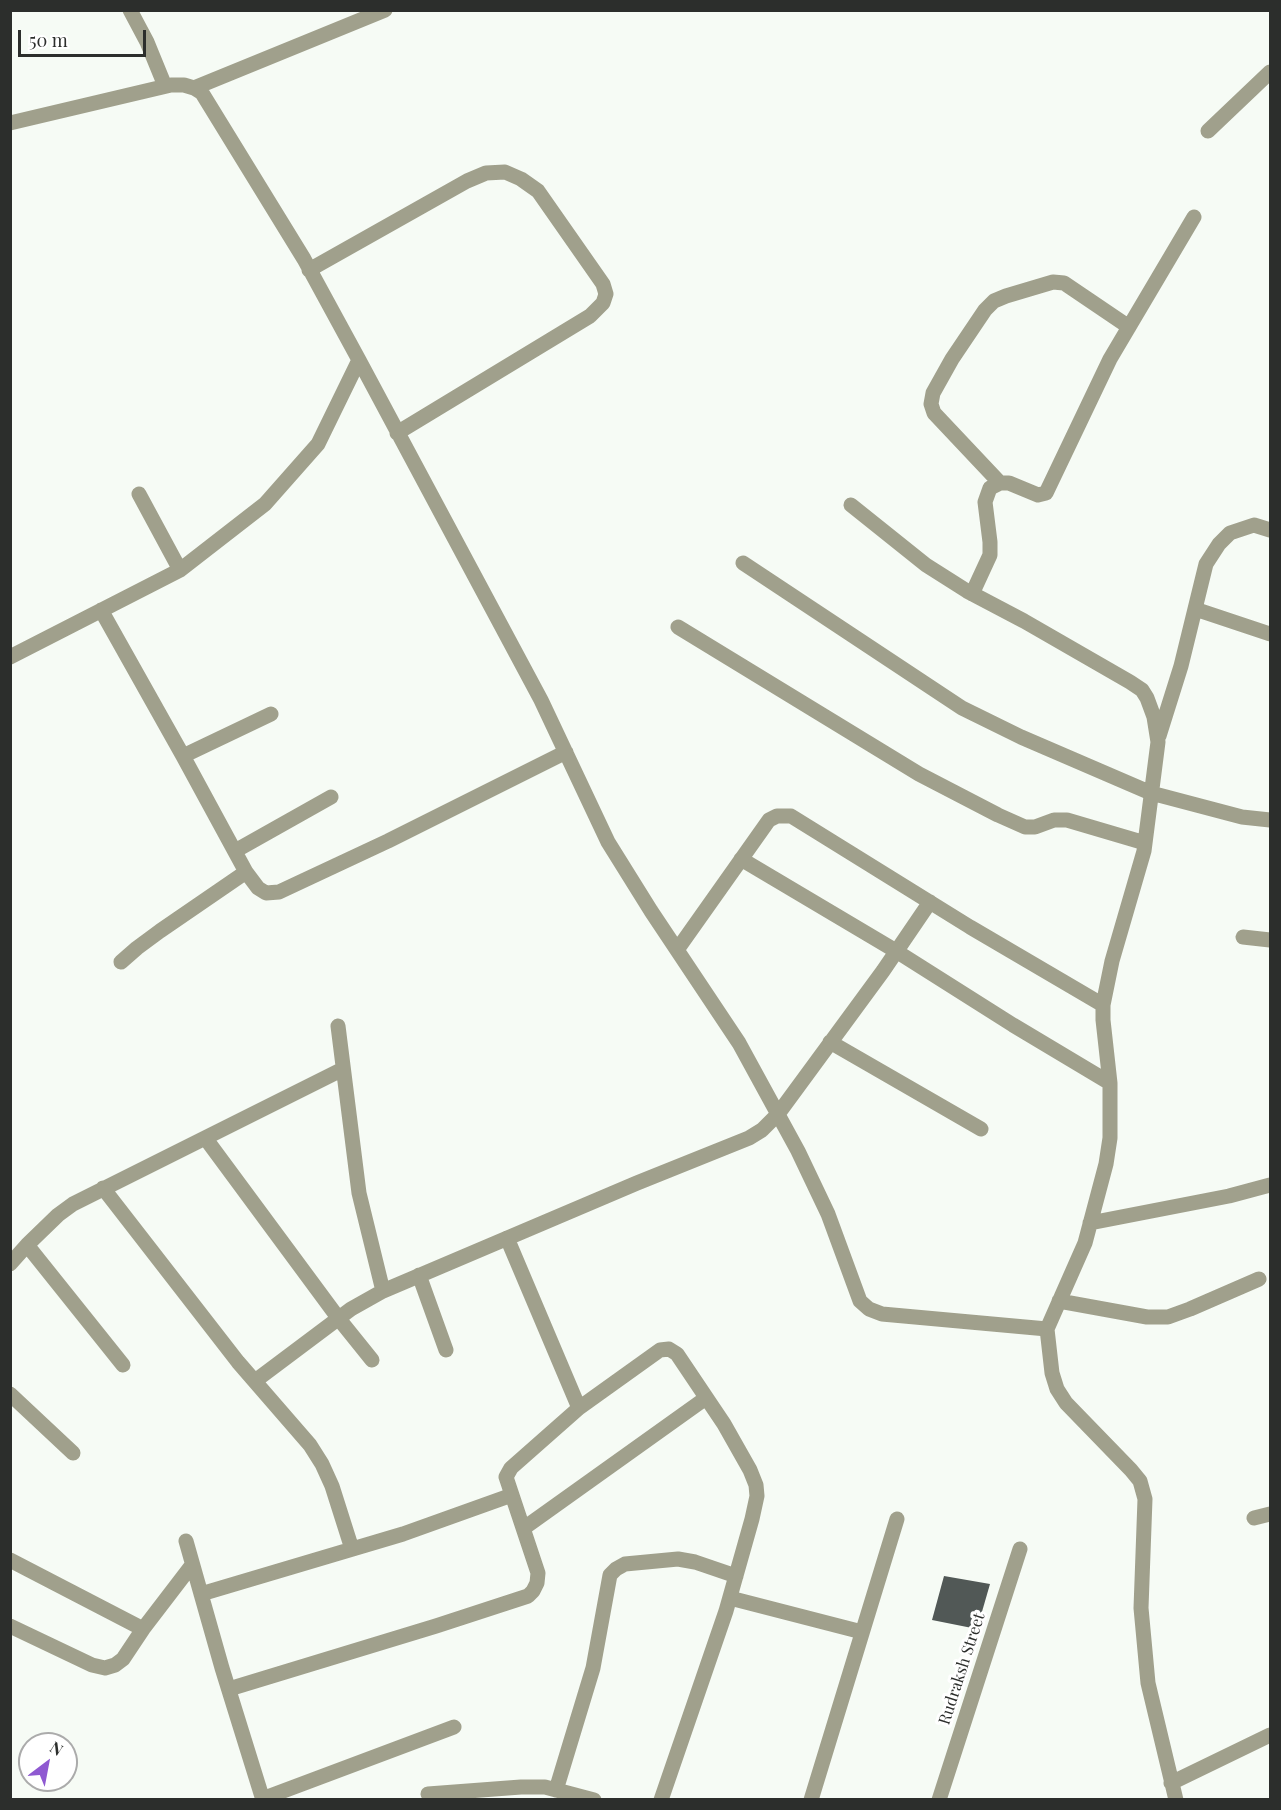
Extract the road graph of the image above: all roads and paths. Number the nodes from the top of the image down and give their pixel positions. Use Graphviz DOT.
graph roads {
  1 [pos="130,10"];
  2 [pos="375,12"];
  3 [pos="1270,72"];
  4 [pos="165,86"];
  5 [pos="194,88"];
  6 [pos="10,123"];
  7 [pos="1208,131"];
  8 [pos="1194,218"];
  9 [pos="309,270"];
  10 [pos="1129,327"];
  11 [pos="359,360"];
  12 [pos="397,433"];
  13 [pos="1000,483"];
  14 [pos="139,494"];
  15 [pos="852,505"];
  16 [pos="1270,530"];
  17 [pos="743,563"];
  18 [pos="180,570"];
  19 [pos="972,594"];
  20 [pos="1195,609"];
  21 [pos="101,610"];
  22 [pos="678,627"];
  23 [pos="1270,634"];
  24 [pos="10,657"];
  25 [pos="271,714"];
  26 [pos="1158,742"];
  27 [pos="566,752"];
  28 [pos="183,756"];
  29 [pos="1152,793"];
  30 [pos="331,797"];
  31 [pos="1270,820"];
  32 [pos="1145,843"];
  33 [pos="235,851"];
  34 [pos="741,859"];
  35 [pos="246,872"];
  36 [pos="930,902"];
  37 [pos="1243,937"];
  38 [pos="1270,940"];
  39 [pos="677,950"];
  40 [pos="896,951"];
  41 [pos="122,962"];
  42 [pos="1103,1005"];
  43 [pos="338,1026"];
  44 [pos="830,1042"];
  45 [pos="343,1069"];
  46 [pos="1110,1083"];
  47 [pos="778,1113"];
  48 [pos="981,1129"];
  49 [pos="206,1138"];
  50 [pos="1270,1185"];
  51 [pos="103,1188"];
  52 [pos="1090,1223"];
  53 [pos="507,1238"];
  54 [pos="27,1245"];
  55 [pos="10,1264"];
  56 [pos="419,1275"];
  57 [pos="1259,1280"];
  58 [pos="383,1291"];
  59 [pos="1059,1301"];
  60 [pos="339,1319"];
  61 [pos="1047,1329"];
  62 [pos="446,1350"];
  63 [pos="372,1360"];
  64 [pos="123,1365"];
  65 [pos="255,1381"];
  66 [pos="10,1394"];
  67 [pos="706,1398"];
  68 [pos="579,1408"];
  69 [pos="73,1453"];
  70 [pos="512,1495"];
  71 [pos="1270,1514"];
  72 [pos="1254,1518"];
  73 [pos="897,1519"];
  74 [pos="524,1528"];
  75 [pos="186,1541"];
  76 [pos="352,1549"];
  77 [pos="1020,1549"];
  78 [pos="10,1560"];
  79 [pos="192,1565"];
  80 [pos="736,1576"];
  81 [pos="201,1594"];
  82 [pos="730,1598"];
  83 [pos="10,1626"];
  84 [pos="143,1629"];
  85 [pos="862,1632"];
  86 [pos="229,1689"];
  87 [pos="454,1727"];
  88 [pos="1270,1735"];
  89 [pos="1171,1783"];
  90 [pos="556,1790"];
  91 [pos="428,1794"];
  92 [pos="262,1799"];
  93 [pos="594,1800"];
  94 [pos="661,1800"];
  95 [pos="811,1800"];
  96 [pos="939,1800"];
  97 [pos="1176,1800"];
  1 -- 4 [label="street"];
  2 -- 5 [label="street"];
  3 -- 7 [label="street"];
  4 -- 5 [label="street"];
  4 -- 6 [label="street"];
  5 -- 9 [label="street"];
  8 -- 10 [label="street"];
  9 -- 11 [label="street"];
  9 -- 12 [label="street"];
  10 -- 13 [label="street"];
  10 -- 13 [label="street"];
  11 -- 12 [label="street"];
  11 -- 18 [label="street"];
  12 -- 27 [label="street"];
  13 -- 19 [label="street"];
  14 -- 18 [label="street"];
  15 -- 19 [label="street"];
  16 -- 20 [label="street"];
  17 -- 29 [label="street"];
  18 -- 21 [label="street"];
  19 -- 26 [label="street"];
  20 -- 23 [label="street"];
  20 -- 26 [label="street"];
  21 -- 24 [label="street"];
  21 -- 28 [label="street"];
  22 -- 32 [label="street"];
  25 -- 28 [label="street"];
  26 -- 29 [label="street"];
  27 -- 35 [label="street"];
  27 -- 39 [label="street"];
  28 -- 33 [label="street"];
  29 -- 31 [label="street"];
  29 -- 32 [label="street"];
  30 -- 33 [label="street"];
  32 -- 42 [label="street"];
  33 -- 35 [label="street"];
  34 -- 36 [label="street"];
  34 -- 39 [label="street"];
  34 -- 40 [label="street"];
  35 -- 41 [label="street"];
  36 -- 40 [label="street"];
  36 -- 42 [label="street"];
  37 -- 38 [label="street"];
  39 -- 47 [label="street"];
  40 -- 44 [label="street"];
  40 -- 46 [label="street"];
  42 -- 46 [label="street"];
  43 -- 45 [label="street"];
  44 -- 47 [label="street"];
  44 -- 48 [label="street"];
  45 -- 49 [label="street"];
  45 -- 58 [label="street"];
  46 -- 52 [label="street"];
  47 -- 53 [label="street"];
  47 -- 61 [label="street"];
  49 -- 51 [label="street"];
  49 -- 60 [label="street"];
  50 -- 52 [label="street"];
  51 -- 54 [label="street"];
  51 -- 65 [label="street"];
  52 -- 59 [label="street"];
  53 -- 56 [label="street"];
  53 -- 68 [label="street"];
  54 -- 55 [label="street"];
  54 -- 64 [label="street"];
  56 -- 58 [label="street"];
  56 -- 62 [label="street"];
  57 -- 59 [label="street"];
  58 -- 60 [label="street"];
  59 -- 61 [label="street"];
  60 -- 63 [label="street"];
  60 -- 65 [label="street"];
  61 -- 89 [label="street"];
  65 -- 76 [label="street"];
  66 -- 69 [label="street"];
  67 -- 68 [label="street"];
  67 -- 74 [label="street"];
  67 -- 80 [label="street"];
  68 -- 70 [label="street"];
  70 -- 74 [label="street"];
  70 -- 76 [label="street"];
  71 -- 72 [label="street"];
  73 -- 85 [label="street"];
  74 -- 86 [label="street"];
  75 -- 79 [label="street"];
  76 -- 81 [label="street"];
  77 -- 96 [label="street, Rudraksh Street"];
  78 -- 84 [label="street"];
  79 -- 81 [label="street"];
  79 -- 84 [label="street"];
  80 -- 82 [label="street"];
  80 -- 90 [label="street"];
  81 -- 86 [label="street"];
  82 -- 85 [label="street"];
  82 -- 94 [label="street"];
  83 -- 84 [label="street"];
  85 -- 95 [label="street"];
  86 -- 92 [label="street"];
  87 -- 92 [label="street"];
  88 -- 89 [label="street"];
  89 -- 97 [label="street"];
  90 -- 91 [label="street"];
  90 -- 93 [label="street"];
}
